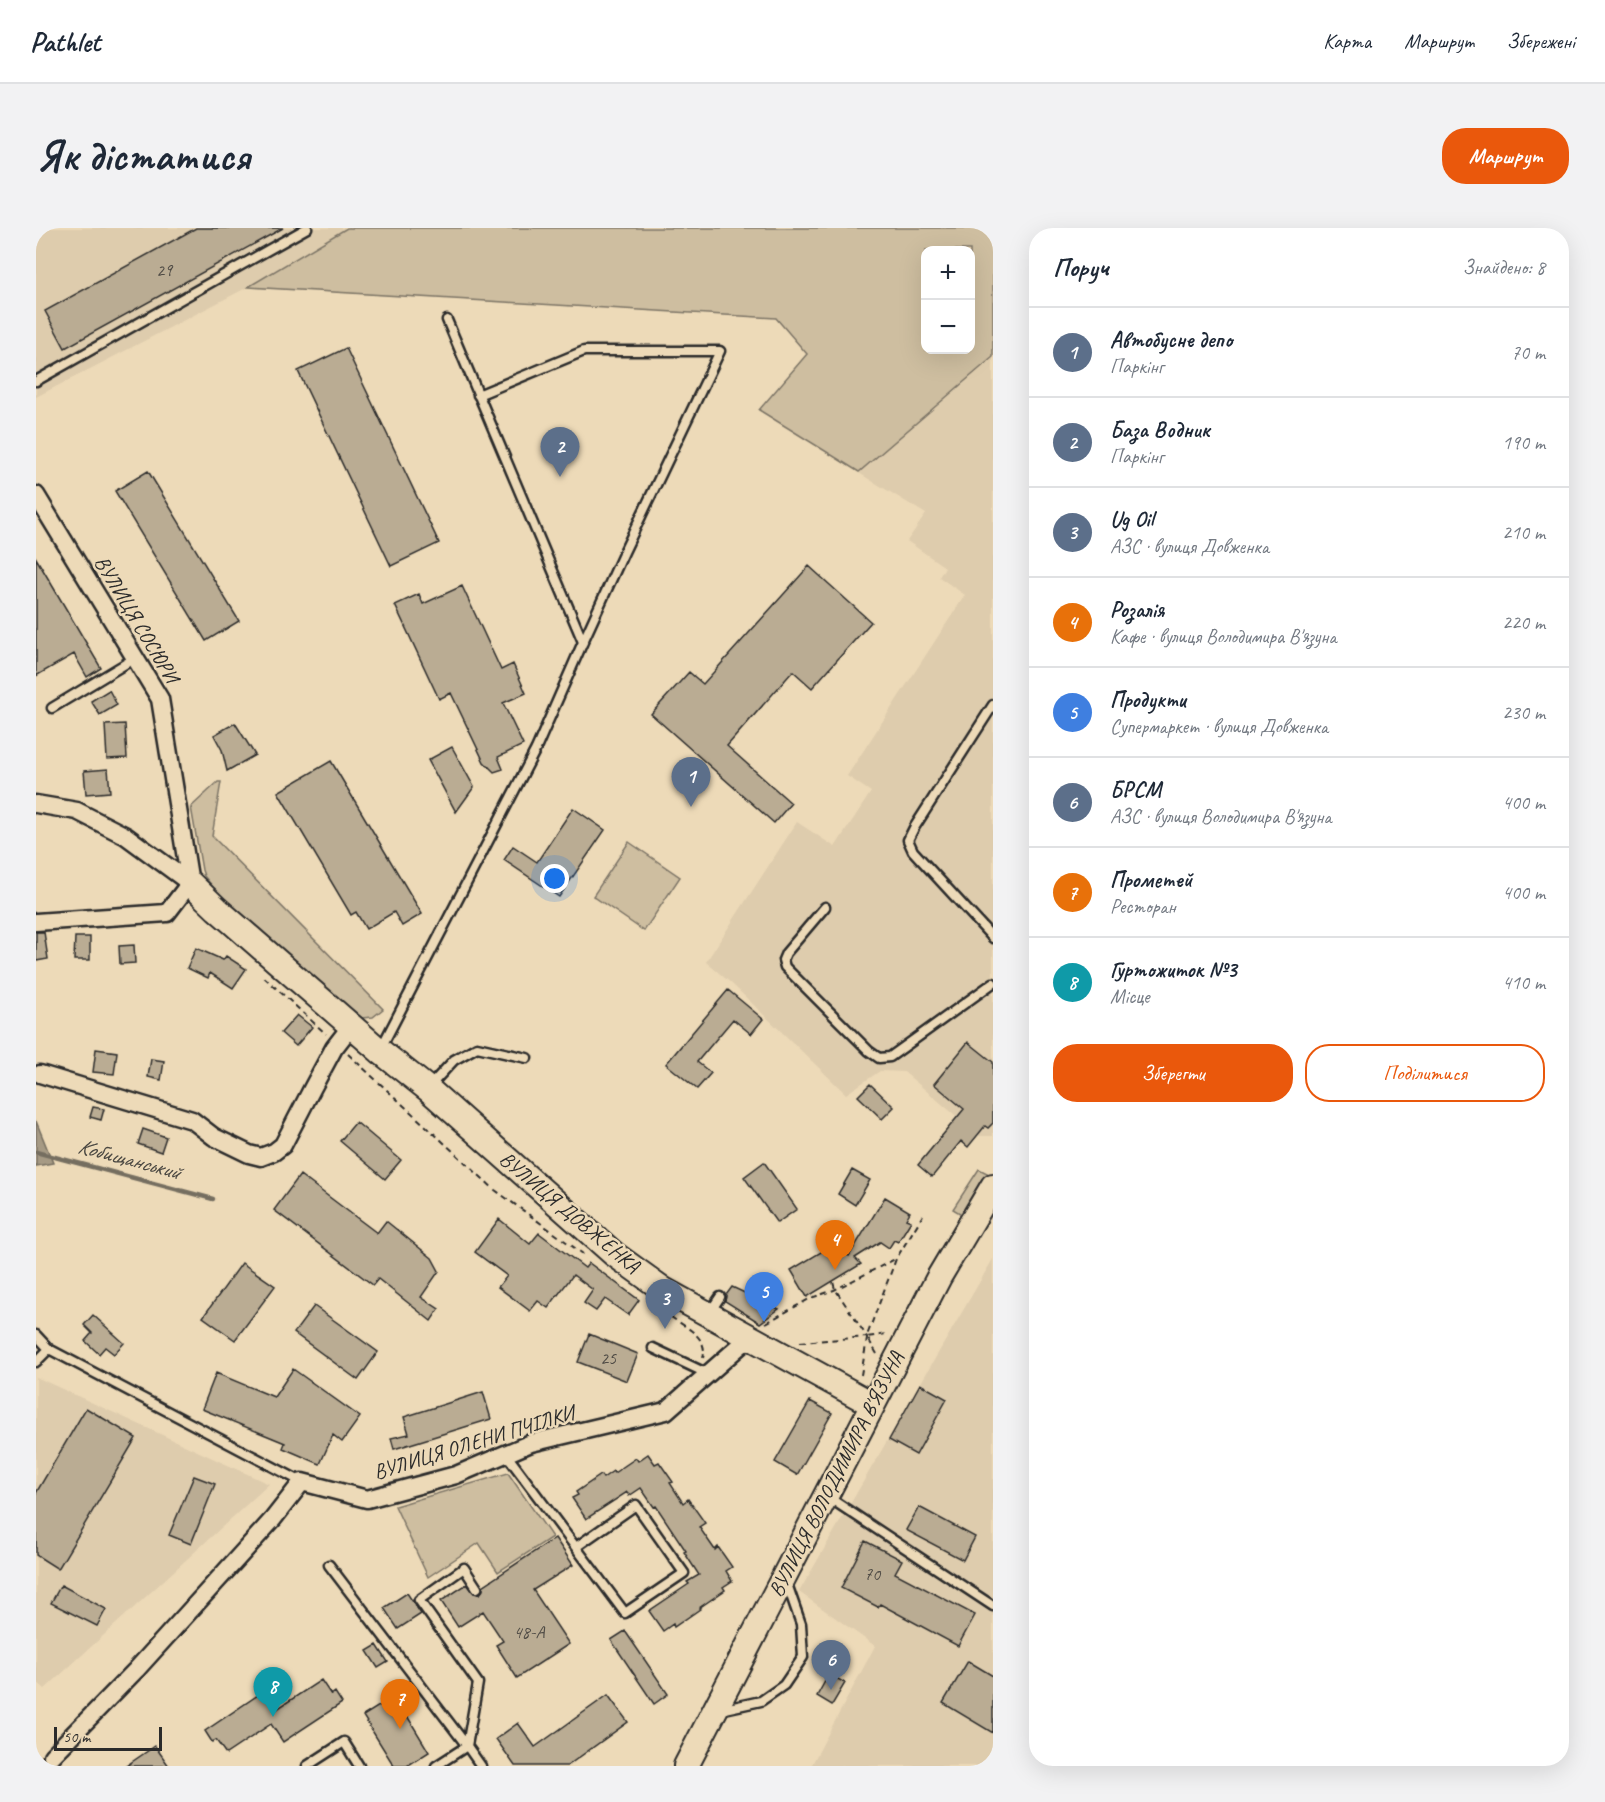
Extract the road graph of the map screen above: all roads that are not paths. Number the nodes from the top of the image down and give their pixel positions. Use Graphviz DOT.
graph roads {
  1 [pos="307,228"];
  2 [pos="447,320"];
  3 [pos="36,381"];
  4 [pos="478,395"];
  5 [pos="36,495"];
  6 [pos="583,642"];
  7 [pos="135,658"];
  8 [pos="993,705"];
  9 [pos="52,708"];
  10 [pos="36,804"];
  11 [pos="190,883"];
  12 [pos="825,907"];
  13 [pos="36,922"];
  14 [pos="993,938"];
  15 [pos="993,984"];
  16 [pos="344,1035"];
  17 [pos="380,1051"];
  18 [pos="527,1058"];
  19 [pos="40,1074"];
  20 [pos="428,1089"];
  21 [pos="993,1186"];
  22 [pos="36,1335"];
  23 [pos="748,1336"];
  24 [pos="653,1348"];
  25 [pos="48,1349"];
  26 [pos="36,1362"];
  27 [pos="708,1374"];
  28 [pos="866,1394"];
  29 [pos="506,1454"];
  30 [pos="302,1482"];
  31 [pos="825,1495"];
  32 [pos="576,1547"];
  33 [pos="328,1565"];
  34 [pos="784,1575"];
  35 [pos="477,1588"];
  36 [pos="993,1606"];
  37 [pos="714,1712"];
  38 [pos="467,1746"];
  39 [pos="52,1756"];
  40 [pos="307,1766"];
  41 [pos="359,1766"];
  42 [pos="436,1766"];
  43 [pos="481,1766"];
  44 [pos="686,1766"];
  1 -- 3 [label="lane"];
  2 -- 4 [label="lane"];
  4 -- 6 [label="lane"];
  4 -- 6 [label="lane"];
  5 -- 7 [label="street, ВУЛИЦЯ СОСЮРИ"];
  6 -- 17 [label="lane"];
  7 -- 9 [label="lane"];
  7 -- 11 [label="street, ВУЛИЦЯ СОСЮРИ"];
  8 -- 14 [label="lane"];
  10 -- 11 [label="street, ВУЛИЦЯ ДОВЖЕНКА"];
  11 -- 13 [label="street"];
  11 -- 16 [label="street, ВУЛИЦЯ ДОВЖЕНКА"];
  12 -- 15 [label="lane"];
  16 -- 17 [label="street, ВУЛИЦЯ ДОВЖЕНКА"];
  16 -- 19 [label="street"];
  17 -- 20 [label="street, ВУЛИЦЯ ДОВЖЕНКА"];
  18 -- 20 [label="lane"];
  20 -- 23 [label="street, ВУЛИЦЯ ДОВЖЕНКА"];
  21 -- 28 [label="street, ВУЛИЦЯ ВОЛОДИМИРА В'ЯЗУНА"];
  22 -- 25 [label="lane"];
  23 -- 27 [label="street, ВУЛИЦЯ ОЛЕНИ ПЧІЛКИ"];
  23 -- 28 [label="street, ВУЛИЦЯ ДОВЖЕНКА"];
  24 -- 27 [label="lane"];
  25 -- 26 [label="lane"];
  25 -- 30 [label="lane"];
  27 -- 29 [label="street, ВУЛИЦЯ ОЛЕНИ ПЧІЛКИ"];
  28 -- 31 [label="street, ВУЛИЦЯ ВОЛОДИМИРА В'ЯЗУНА"];
  29 -- 30 [label="street, ВУЛИЦЯ ОЛЕНИ ПЧІЛКИ"];
  29 -- 32 [label="lane"];
  30 -- 39 [label="street"];
  31 -- 34 [label="street, ВУЛИЦЯ ВОЛОДИМИРА В'ЯЗУНА"];
  31 -- 36 [label="lane"];
  32 -- 32 [label="lane"];
  33 -- 38 [label="lane"];
  34 -- 37 [label="street, ВУЛИЦЯ ВОЛОДИМИРА В'ЯЗУНА"];
  34 -- 37 [label="lane"];
  35 -- 38 [label="lane"];
  37 -- 44 [label="street, ВУЛИЦЯ ВОЛОДИМИРА В'ЯЗУНА"];
  38 -- 42 [label="lane"];
  38 -- 43 [label="lane"];
  40 -- 41 [label="lane"];
}
